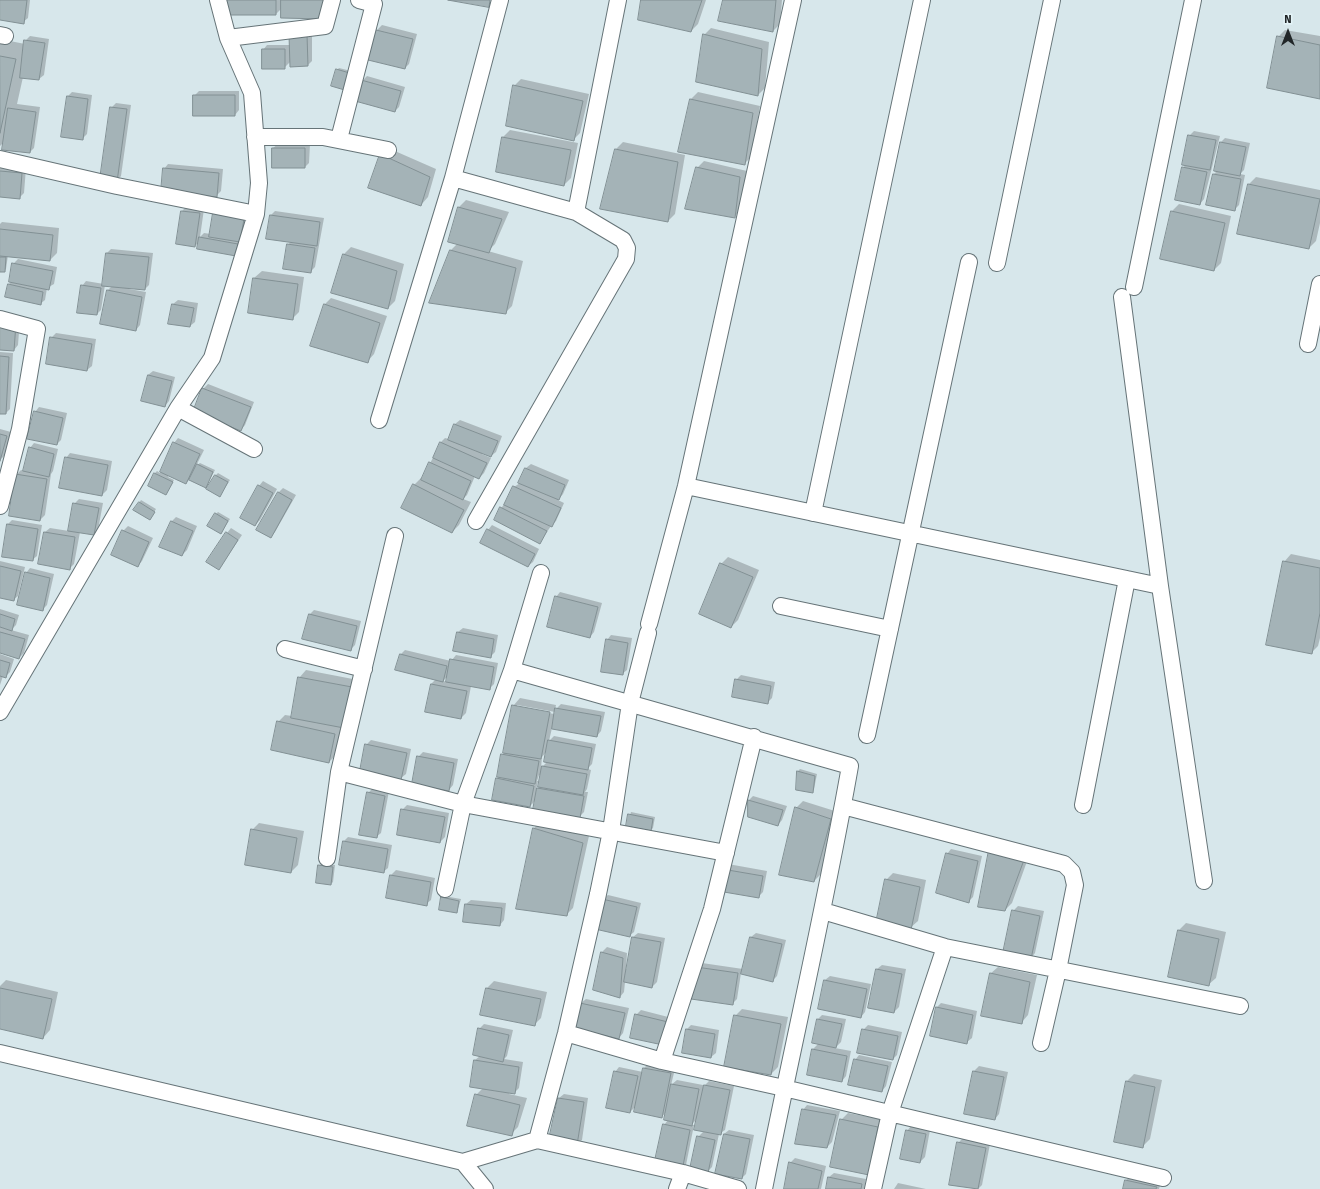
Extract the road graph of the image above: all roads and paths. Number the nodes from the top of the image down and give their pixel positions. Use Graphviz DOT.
graph roads {
  1 [pos="218,0"];
  2 [pos="332,0"];
  3 [pos="359,0"];
  4 [pos="500,0"];
  5 [pos="618,0"];
  6 [pos="793,0"];
  7 [pos="922,0"];
  8 [pos="1052,0"];
  9 [pos="1193,0"];
  10 [pos="228,38"];
  11 [pos="255,137"];
  12 [pos="338,139"];
  13 [pos="388,150"];
  14 [pos="0,159"];
  15 [pos="453,178"];
  16 [pos="576,212"];
  17 [pos="256,214"];
  18 [pos="969,262"];
  19 [pos="997,262"];
  20 [pos="1320,284"];
  21 [pos="0,319"];
  22 [pos="1308,344"];
  23 [pos="178,408"];
  24 [pos="379,420"];
  25 [pos="254,449"];
  26 [pos="686,486"];
  27 [pos="0,506"];
  28 [pos="813,513"];
  29 [pos="476,521"];
  30 [pos="911,533"];
  31 [pos="395,536"];
  32 [pos="541,573"];
  33 [pos="1126,579"];
  34 [pos="1160,586"];
  35 [pos="781,606"];
  36 [pos="890,629"];
  37 [pos="285,648"];
  38 [pos="364,669"];
  39 [pos="512,670"];
  40 [pos="630,703"];
  41 [pos="0,712"];
  42 [pos="867,735"];
  43 [pos="754,738"];
  44 [pos="339,772"];
  45 [pos="463,804"];
  46 [pos="1083,805"];
  47 [pos="843,806"];
  48 [pos="610,831"];
  49 [pos="726,853"];
  50 [pos="327,858"];
  51 [pos="1204,881"];
  52 [pos="445,889"];
  53 [pos="822,911"];
  54 [pos="945,947"];
  55 [pos="1058,970"];
  56 [pos="1240,1006"];
  57 [pos="566,1033"];
  58 [pos="1041,1043"];
  59 [pos="0,1053"];
  60 [pos="662,1061"];
  61 [pos="784,1088"];
  62 [pos="890,1113"];
  63 [pos="537,1140"];
  64 [pos="463,1162"];
  65 [pos="683,1173"];
  66 [pos="1163,1178"];
  67 [pos="485,1189"];
  68 [pos="677,1189"];
  69 [pos="738,1189"];
  70 [pos="764,1189"];
  71 [pos="873,1189"];
  1 -- 10 [label="street"];
  2 -- 10 [label="street"];
  3 -- 12 [label="street"];
  4 -- 15 [label="street"];
  5 -- 16 [label="street"];
  6 -- 26 [label="street"];
  7 -- 28 [label="street"];
  8 -- 19 [label="street"];
  9 -- 34 [label="street"];
  10 -- 11 [label="street"];
  11 -- 12 [label="street"];
  11 -- 17 [label="street"];
  12 -- 13 [label="street"];
  14 -- 17 [label="street"];
  15 -- 16 [label="street"];
  15 -- 24 [label="street"];
  16 -- 29 [label="street"];
  17 -- 23 [label="street"];
  18 -- 30 [label="street"];
  20 -- 22 [label="street"];
  21 -- 27 [label="street"];
  23 -- 25 [label="street"];
  23 -- 41 [label="street"];
  26 -- 28 [label="street"];
  26 -- 40 [label="street"];
  28 -- 30 [label="street"];
  30 -- 33 [label="street"];
  30 -- 36 [label="street"];
  31 -- 38 [label="street"];
  32 -- 39 [label="street"];
  33 -- 34 [label="street"];
  33 -- 46 [label="street"];
  34 -- 51 [label="street"];
  35 -- 36 [label="street"];
  36 -- 42 [label="street"];
  37 -- 38 [label="street"];
  38 -- 44 [label="street"];
  39 -- 40 [label="street"];
  39 -- 45 [label="street"];
  40 -- 43 [label="street"];
  40 -- 48 [label="street"];
  43 -- 47 [label="street"];
  43 -- 49 [label="street"];
  44 -- 45 [label="street"];
  44 -- 50 [label="street"];
  45 -- 48 [label="street"];
  45 -- 52 [label="street"];
  47 -- 53 [label="street"];
  47 -- 55 [label="street"];
  48 -- 49 [label="street"];
  48 -- 57 [label="street"];
  49 -- 60 [label="street"];
  53 -- 54 [label="street"];
  53 -- 61 [label="street"];
  54 -- 55 [label="street"];
  54 -- 62 [label="street"];
  55 -- 56 [label="street"];
  55 -- 58 [label="street"];
  57 -- 60 [label="street"];
  57 -- 63 [label="street"];
  59 -- 64 [label="street"];
  60 -- 61 [label="street"];
  61 -- 62 [label="street"];
  61 -- 70 [label="street"];
  62 -- 66 [label="street"];
  62 -- 71 [label="street"];
  63 -- 64 [label="street"];
  63 -- 65 [label="street"];
  64 -- 67 [label="street"];
  65 -- 68 [label="street"];
  65 -- 69 [label="street"];
}
